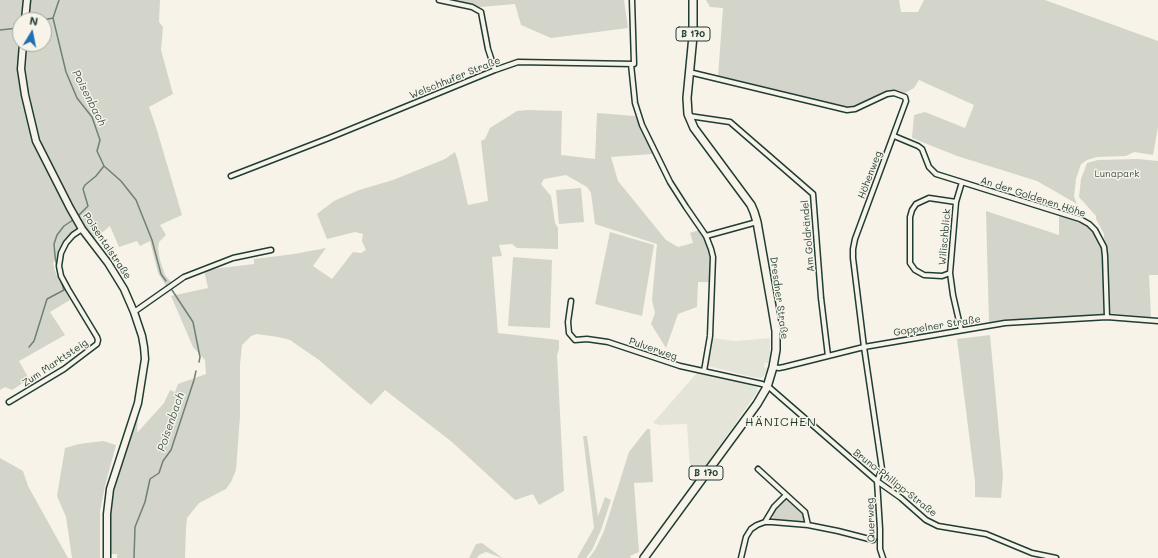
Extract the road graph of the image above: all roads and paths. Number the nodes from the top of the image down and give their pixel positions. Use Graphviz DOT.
graph roads {
  1 [pos="27,0"];
  2 [pos="439,0"];
  3 [pos="632,0"];
  4 [pos="693,0"];
  5 [pos="26,12"];
  6 [pos="22,52"];
  7 [pos="631,64"];
  8 [pos="495,70"];
  9 [pos="690,72"];
  10 [pos="689,116"];
  11 [pos="894,136"];
  12 [pos="231,176"];
  13 [pos="962,182"];
  14 [pos="956,202"];
  15 [pos="757,222"];
  16 [pos="82,229"];
  17 [pos="706,236"];
  18 [pos="271,250"];
  19 [pos="950,273"];
  20 [pos="571,301"];
  21 [pos="134,312"];
  22 [pos="1107,317"];
  23 [pos="1158,321"];
  24 [pos="962,330"];
  25 [pos="864,347"];
  26 [pos="828,356"];
  27 [pos="773,367"];
  28 [pos="704,371"];
  29 [pos="767,387"];
  30 [pos="9,402"];
  31 [pos="758,469"];
  32 [pos="877,481"];
  33 [pos="786,495"];
  34 [pos="765,522"];
  35 [pos="808,525"];
  36 [pos="873,540"];
  37 [pos="107,558"];
  38 [pos="644,558"];
  39 [pos="742,558"];
  40 [pos="883,558"];
  41 [pos="1056,558"];
  1 -- 5 [label="main road"];
  2 -- 8 [label="street"];
  3 -- 7 [label="street"];
  4 -- 9 [label="main road, B 170"];
  6 -- 16 [label="main road, Poisentalstraße"];
  7 -- 8 [label="street, Welschhufer Straße"];
  7 -- 17 [label="street"];
  8 -- 12 [label="street, Welschhufer Straße"];
  9 -- 10 [label="main road, B 170"];
  9 -- 11 [label="street, Höhenweg"];
  10 -- 15 [label="main road, Dresdner Straße / B 170"];
  10 -- 26 [label="street, Am Goldrändel"];
  11 -- 13 [label="street, An der Goldenen Höhe"];
  11 -- 25 [label="street, Höhenweg"];
  13 -- 14 [label="street, Wilischblick"];
  13 -- 22 [label="street, An der Goldenen Höhe"];
  14 -- 19 [label="street, Wilischblick"];
  14 -- 19 [label="street, Wilischblick"];
  15 -- 17 [label="street"];
  15 -- 27 [label="main road, Dresdner Straße / B 170"];
  16 -- 21 [label="main road, Poisentalstraße"];
  16 -- 30 [label="street, Zum Marktsteig"];
  17 -- 28 [label="street"];
  18 -- 21 [label="street"];
  19 -- 24 [label="street, Wilischblick"];
  20 -- 28 [label="street, Pulverweg"];
  21 -- 37 [label="main road, Poisentalstraße"];
  22 -- 23 [label="street, Goppelner Straße"];
  22 -- 24 [label="street, Goppelner Straße"];
  24 -- 25 [label="street, Goppelner Straße"];
  25 -- 26 [label="street, Goppelner Straße"];
  25 -- 32 [label="street, Höhenweg"];
  26 -- 27 [label="street, Goppelner Straße"];
  27 -- 29 [label="main road, Dresdner Straße / B 170"];
  28 -- 29 [label="street, Pulverweg"];
  29 -- 32 [label="street, Bruno-Philipp-Straße"];
  29 -- 38 [label="main road, Dresdner Straße / B 170"];
  31 -- 33 [label="street"];
  32 -- 40 [label="street, Querweg"];
  32 -- 41 [label="street, Bruno-Philipp-Straße"];
  33 -- 34 [label="street"];
  33 -- 35 [label="street"];
  34 -- 35 [label="street"];
  34 -- 39 [label="street"];
  35 -- 36 [label="street"];
}
